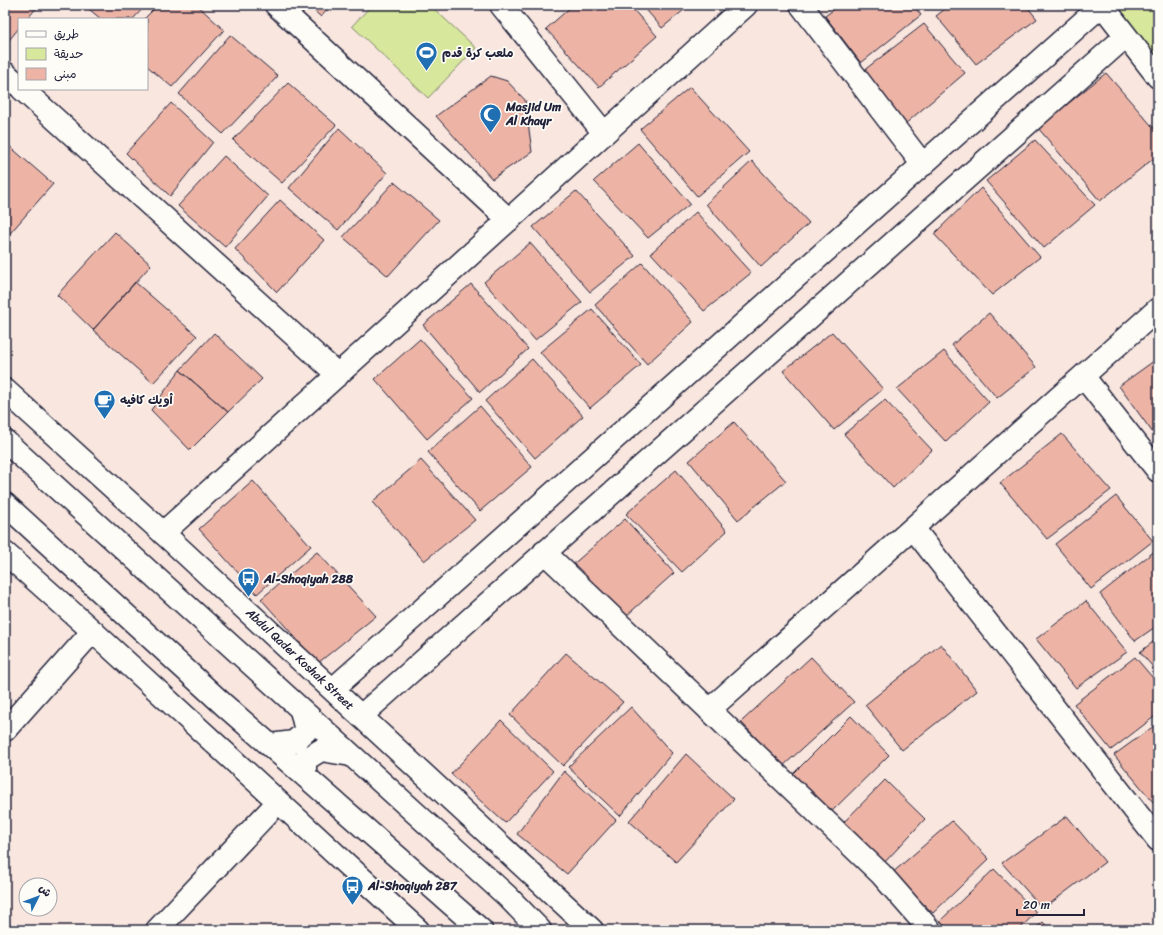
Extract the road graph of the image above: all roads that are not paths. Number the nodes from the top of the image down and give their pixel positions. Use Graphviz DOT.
graph roads {
  1 [pos="276,5"];
  2 [pos="501,5"];
  3 [pos="746,5"];
  4 [pos="801,5"];
  5 [pos="1102,5"];
  6 [pos="1126,36"];
  7 [pos="5,73"];
  8 [pos="1158,77"];
  9 [pos="18,85"];
  10 [pos="23,90"];
  11 [pos="604,133"];
  12 [pos="923,164"];
  13 [pos="509,220"];
  14 [pos="1158,309"];
  15 [pos="338,375"];
  16 [pos="1083,376"];
  17 [pos="5,390"];
  18 [pos="5,441"];
  19 [pos="1158,471"];
  20 [pos="5,504"];
  21 [pos="912,528"];
  22 [pos="163,533"];
  23 [pos="544,552"];
  24 [pos="5,553"];
  25 [pos="93,631"];
  26 [pos="333,689"];
  27 [pos="301,710"];
  28 [pos="709,710"];
  29 [pos="361,716"];
  30 [pos="5,730"];
  31 [pos="270,745"];
  32 [pos="350,755"];
  33 [pos="305,776"];
  34 [pos="278,802"];
  35 [pos="1158,840"];
  36 [pos="157,930"];
  37 [pos="418,930"];
  38 [pos="480,930"];
  39 [pos="540,930"];
  40 [pos="592,930"];
  41 [pos="930,930"];
  1 -- 13 [label="street"];
  2 -- 11 [label="street"];
  3 -- 11 [label="street"];
  4 -- 12 [label="street"];
  5 -- 6 [label="street"];
  5 -- 12 [label="street"];
  6 -- 8 [label="street"];
  6 -- 23 [label="street"];
  7 -- 9 [label="street"];
  10 -- 15 [label="street"];
  11 -- 13 [label="street"];
  12 -- 26 [label="street"];
  13 -- 15 [label="street"];
  14 -- 16 [label="street"];
  15 -- 22 [label="street"];
  16 -- 19 [label="street"];
  16 -- 21 [label="street"];
  17 -- 22 [label="street, Abdul Qader Koshak Street"];
  18 -- 27 [label="street"];
  20 -- 31 [label="street"];
  21 -- 28 [label="street"];
  21 -- 35 [label="street"];
  22 -- 26 [label="street, Abdul Qader Koshak Street"];
  23 -- 28 [label="street"];
  23 -- 29 [label="street"];
  24 -- 25 [label="street"];
  25 -- 30 [label="street"];
  25 -- 34 [label="street"];
  26 -- 29 [label="street, Abdul Qader Koshak Street"];
  27 -- 31 [label="street"];
  27 -- 32 [label="street"];
  28 -- 41 [label="street"];
  29 -- 40 [label="street, Abdul Qader Koshak Street"];
  31 -- 33 [label="street"];
  32 -- 33 [label="street"];
  32 -- 39 [label="street"];
  33 -- 38 [label="street"];
  34 -- 36 [label="street"];
  34 -- 37 [label="street"];
}
